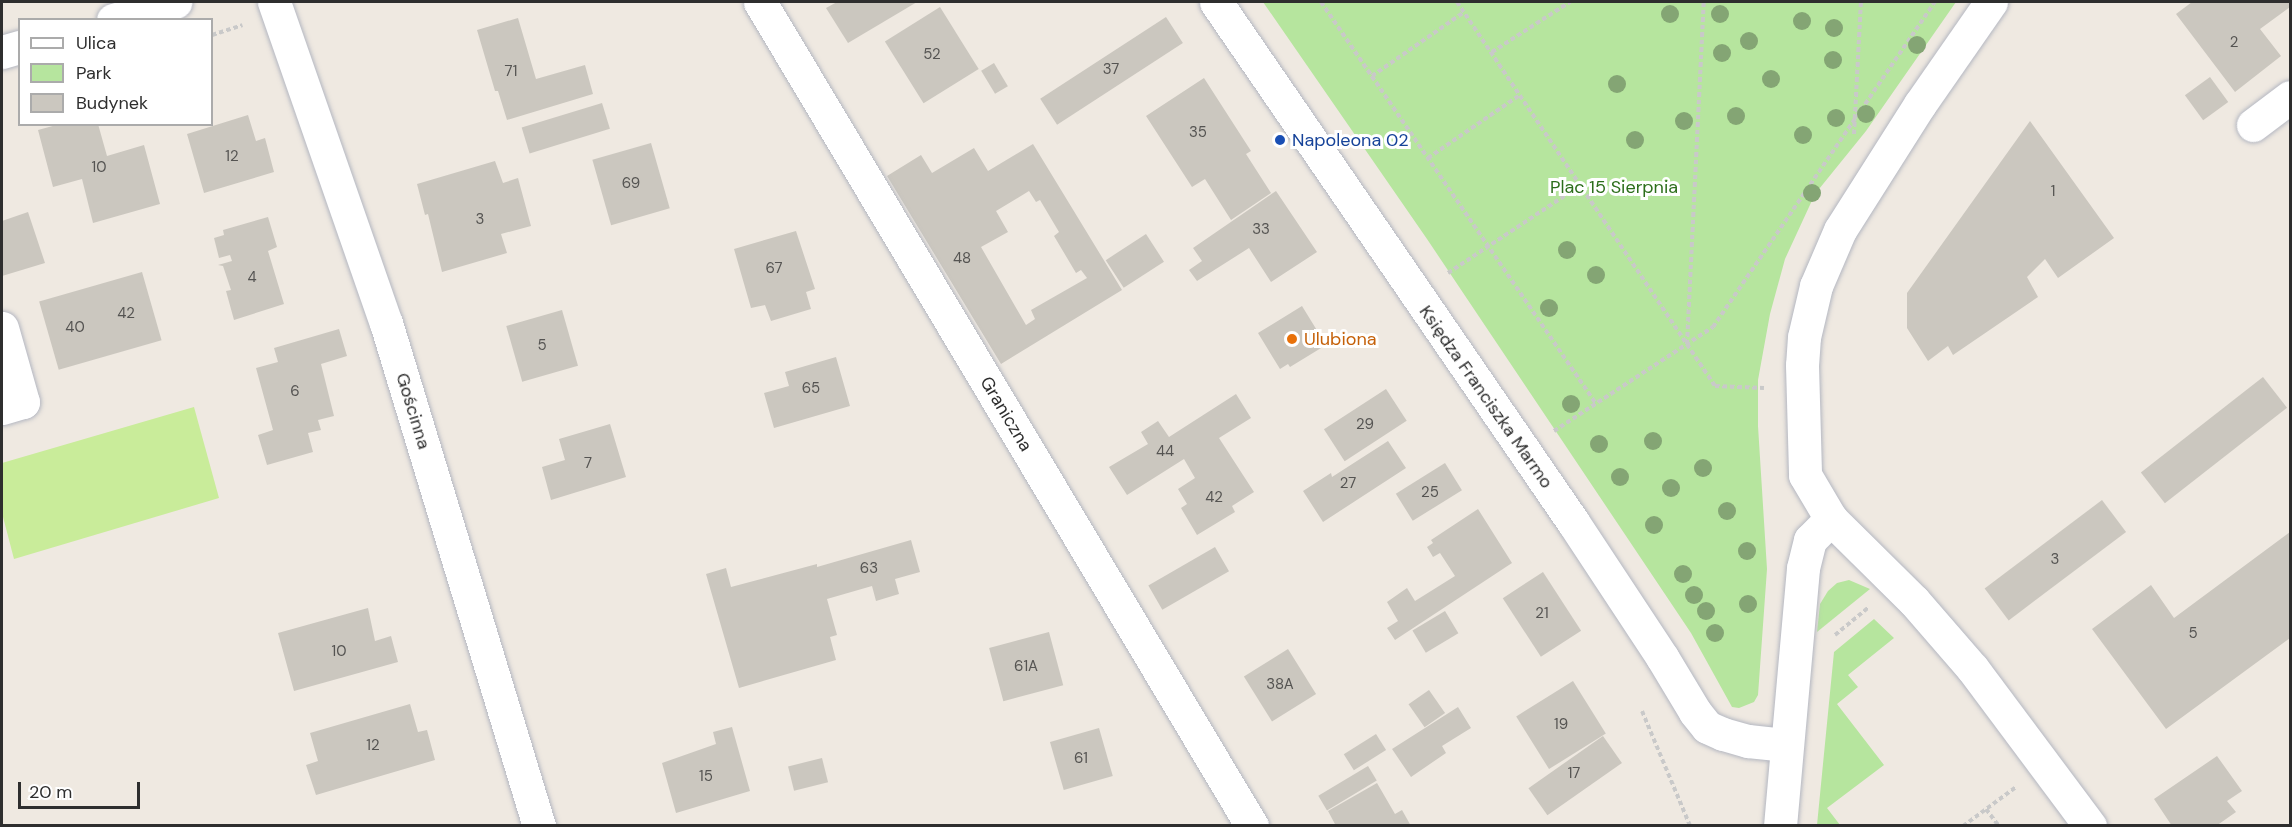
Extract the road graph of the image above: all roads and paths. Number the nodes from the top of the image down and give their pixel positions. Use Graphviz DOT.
graph roads {
  1 [pos="175,2"];
  2 [pos="274,2"];
  3 [pos="760,2"];
  4 [pos="1216,2"];
  5 [pos="1321,2"];
  6 [pos="1457,2"];
  7 [pos="1570,2"];
  8 [pos="1704,2"];
  9 [pos="1861,2"];
  10 [pos="1935,2"];
  11 [pos="1991,2"];
  12 [pos="1464,12"];
  13 [pos="120,18"];
  14 [pos="18,48"];
  15 [pos="2,52"];
  16 [pos="1492,52"];
  17 [pos="1372,76"];
  18 [pos="1521,95"];
  19 [pos="2290,97"];
  20 [pos="1855,116"];
  21 [pos="2253,124"];
  22 [pos="1854,142"];
  23 [pos="1428,158"];
  24 [pos="1581,185"];
  25 [pos="1489,247"];
  26 [pos="1445,275"];
  27 [pos="2,328"];
  28 [pos="1687,345"];
  29 [pos="1764,388"];
  30 [pos="1596,403"];
  31 [pos="2,408"];
  32 [pos="1551,433"];
  33 [pos="1831,519"];
  34 [pos="1641,711"];
  35 [pos="1787,746"];
  36 [pos="2015,780"];
  37 [pos="1986,809"];
  38 [pos="539,825"];
  39 [pos="1252,825"];
  40 [pos="1690,825"];
  41 [pos="1780,825"];
  42 [pos="1963,825"];
  43 [pos="1999,825"];
  44 [pos="2090,825"];
  1 -- 13 [label="street"];
  2 -- 38 [label="street, Gościnna"];
  3 -- 39 [label="street, Graniczna"];
  4 -- 35 [label="street, Księdza Franciszka Marmo"];
  5 -- 17 [label="path"];
  6 -- 12 [label="path"];
  7 -- 16 [label="path"];
  8 -- 28 [label="path"];
  9 -- 20 [label="path"];
  10 -- 20 [label="path"];
  11 -- 33 [label="street"];
  12 -- 16 [label="path"];
  12 -- 17 [label="path"];
  14 -- 15 [label="street"];
  16 -- 18 [label="path"];
  17 -- 23 [label="path"];
  18 -- 23 [label="path"];
  18 -- 24 [label="path"];
  19 -- 21 [label="street"];
  20 -- 22 [label="path"];
  20 -- 28 [label="path"];
  23 -- 25 [label="path"];
  24 -- 25 [label="path"];
  24 -- 28 [label="path"];
  25 -- 26 [label="path"];
  25 -- 30 [label="path"];
  27 -- 31 [label="street"];
  28 -- 29 [label="path"];
  28 -- 30 [label="path"];
  30 -- 32 [label="path"];
  33 -- 35 [label="street"];
  33 -- 44 [label="street"];
  34 -- 40 [label="path"];
  35 -- 41 [label="street"];
  36 -- 37 [label="path"];
  37 -- 42 [label="path"];
  37 -- 43 [label="path"];
}
